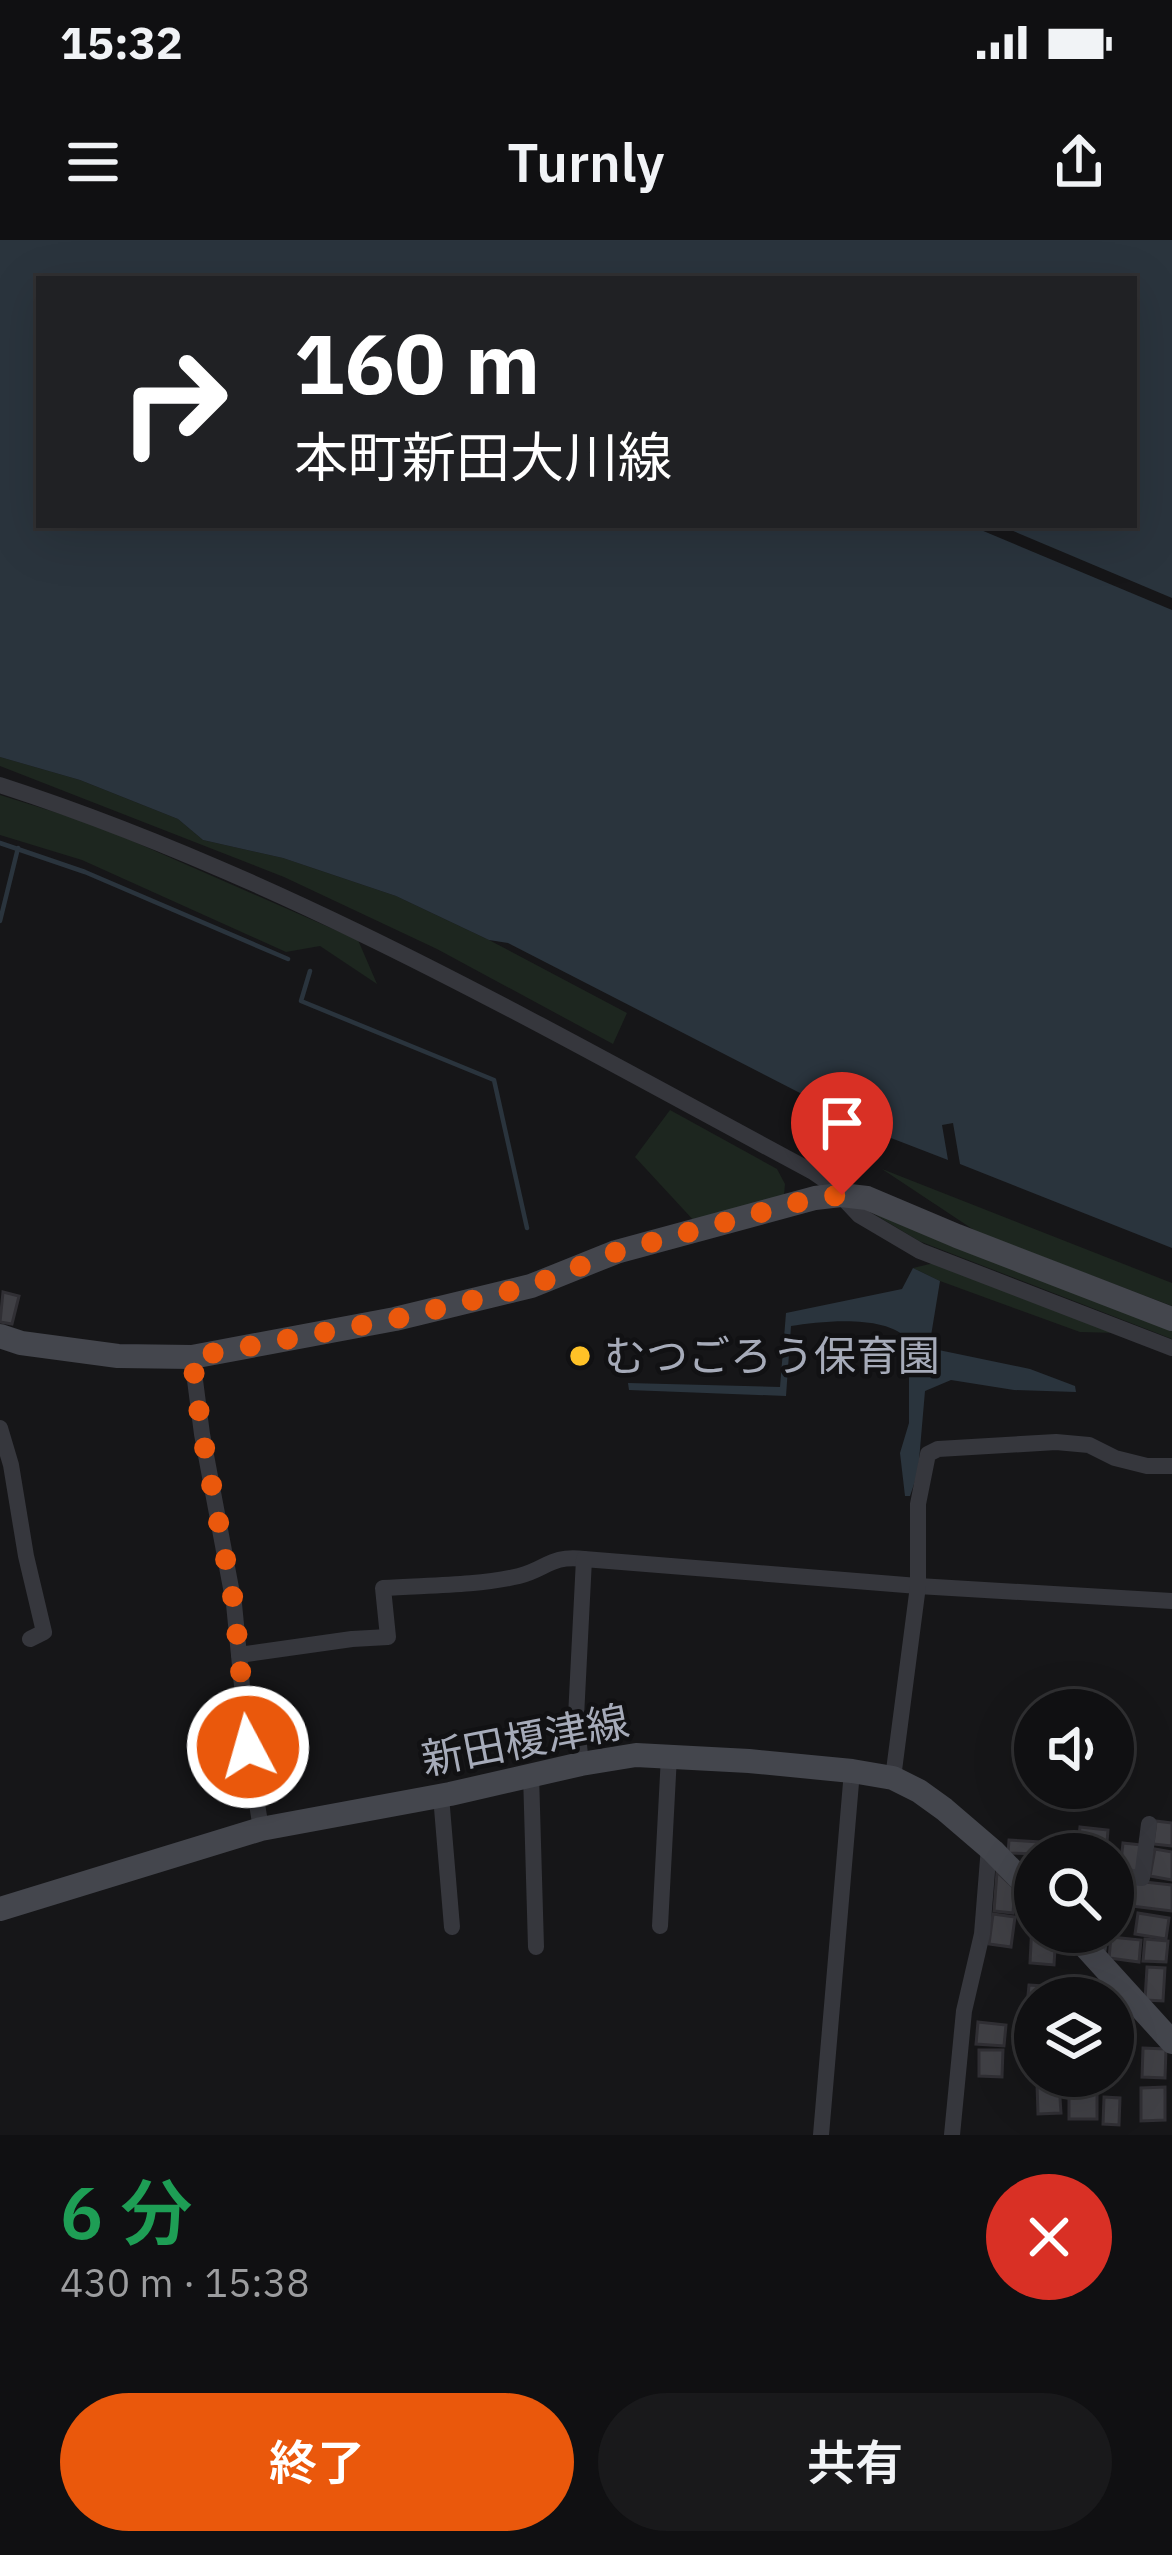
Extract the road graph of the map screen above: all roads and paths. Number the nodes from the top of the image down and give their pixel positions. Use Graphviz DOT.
graph roads {
  1 [pos="0,785"];
  2 [pos="842,1195"];
  3 [pos="1172,1319"];
  4 [pos="4,1342"];
  5 [pos="1172,1348"];
  6 [pos="192,1357"];
  7 [pos="0,1428"];
  8 [pos="1172,1466"];
  9 [pos="584,1559"];
  10 [pos="918,1586"];
  11 [pos="1172,1601"];
  12 [pos="30,1639"];
  13 [pos="239,1654"];
  14 [pos="669,1756"];
  15 [pos="581,1764"];
  16 [pos="852,1771"];
  17 [pos="531,1774"];
  18 [pos="893,1778"];
  19 [pos="441,1796"];
  20 [pos="1149,1824"];
  21 [pos="261,1829"];
  22 [pos="989,1847"];
  23 [pos="1014,1873"];
  24 [pos="1134,1877"];
  25 [pos="0,1909"];
  26 [pos="660,1926"];
  27 [pos="452,1928"];
  28 [pos="536,1947"];
  29 [pos="1091,1953"];
  30 [pos="1098,1953"];
  31 [pos="1097,1960"];
  32 [pos="1172,2042"];
  33 [pos="820,2135"];
  34 [pos="952,2135"];
  1 -- 2 [label="street"];
  2 -- 3 [label="main road"];
  2 -- 5 [label="street"];
  2 -- 6 [label="main road"];
  4 -- 6 [label="main road"];
  6 -- 13 [label="street"];
  7 -- 12 [label="street"];
  8 -- 10 [label="street"];
  9 -- 10 [label="street"];
  9 -- 13 [label="street"];
  9 -- 15 [label="street"];
  10 -- 11 [label="street"];
  10 -- 18 [label="street"];
  13 -- 21 [label="street"];
  14 -- 15 [label="main road, 新田榎津線"];
  14 -- 16 [label="main road, 新田榎津線"];
  14 -- 26 [label="street"];
  15 -- 17 [label="main road, 新田榎津線"];
  16 -- 18 [label="main road, 新田榎津線"];
  16 -- 33 [label="street"];
  17 -- 19 [label="main road, 新田榎津線"];
  17 -- 28 [label="street"];
  18 -- 22 [label="main road, 新田榎津線"];
  19 -- 21 [label="main road, 新田榎津線"];
  19 -- 27 [label="street"];
  20 -- 24 [label="street"];
  21 -- 25 [label="main road, 新田榎津線"];
  22 -- 23 [label="main road, 新田榎津線"];
  22 -- 34 [label="street"];
  29 -- 31 [label="main road"];
  30 -- 31 [label="street"];
  31 -- 32 [label="main road"];
}
